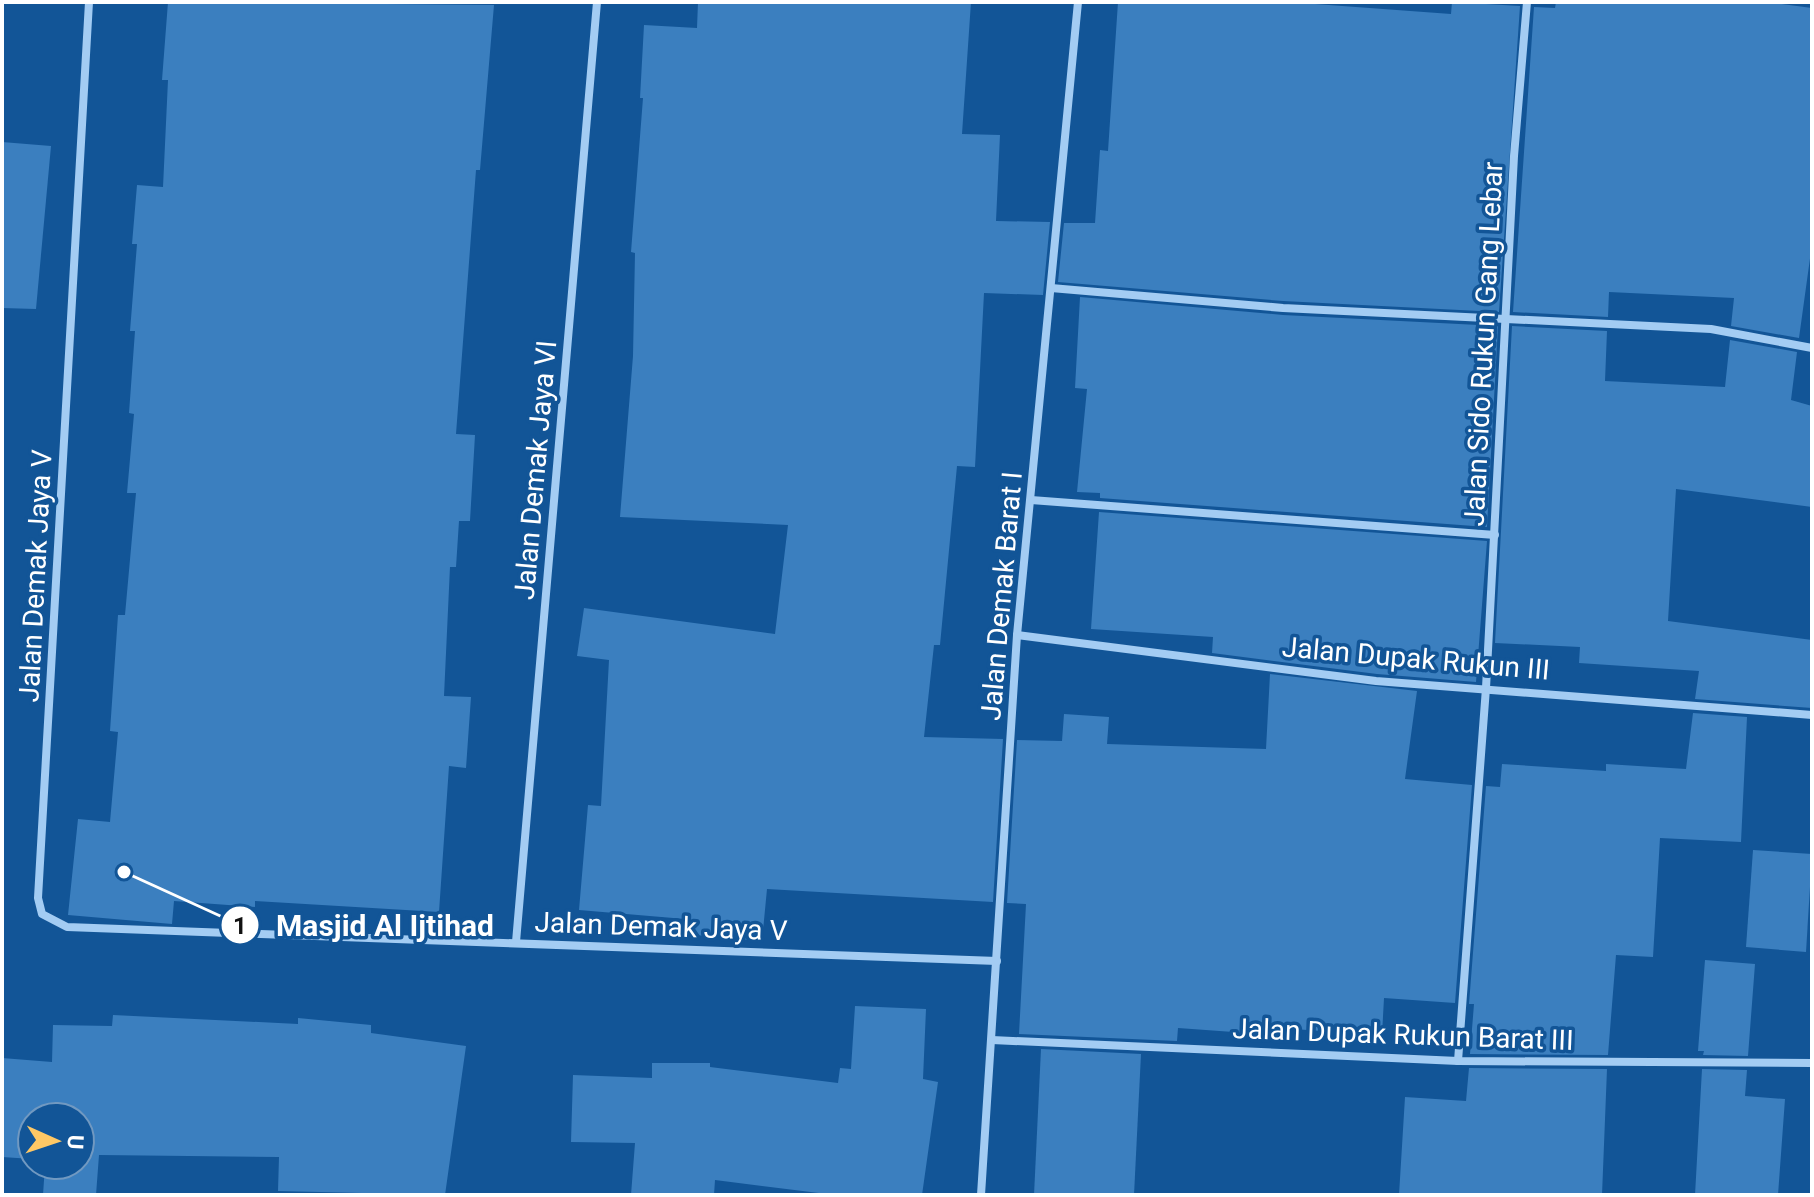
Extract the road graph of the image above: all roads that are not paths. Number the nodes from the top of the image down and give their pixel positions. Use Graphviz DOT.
graph roads {
  1 [pos="89,2"];
  2 [pos="597,2"];
  3 [pos="1078,2"];
  4 [pos="1527,2"];
  5 [pos="1051,288"];
  6 [pos="1506,320"];
  7 [pos="1812,348"];
  8 [pos="1031,500"];
  9 [pos="1495,535"];
  10 [pos="1017,635"];
  11 [pos="1486,688"];
  12 [pos="1812,715"];
  13 [pos="516,942"];
  14 [pos="997,961"];
  15 [pos="992,1040"];
  16 [pos="1458,1061"];
  17 [pos="1812,1063"];
  18 [pos="981,1195"];
  1 -- 13 [label="street, Jalan Demak Jaya V"];
  2 -- 13 [label="street, Jalan Demak Jaya VI"];
  3 -- 5 [label="street, Jalan Demak Barat I"];
  4 -- 6 [label="street, Jalan Sido Rukun Gang Lebar"];
  5 -- 6 [label="street"];
  5 -- 8 [label="street, Jalan Demak Barat I"];
  6 -- 7 [label="street"];
  6 -- 9 [label="street, Jalan Sido Rukun Gang Lebar"];
  8 -- 9 [label="street"];
  8 -- 10 [label="street, Jalan Demak Barat I"];
  9 -- 11 [label="street, Jalan Sido Rukun Gang Lebar"];
  10 -- 11 [label="street, Jalan Dupak Rukun III"];
  10 -- 14 [label="street, Jalan Demak Barat I"];
  11 -- 12 [label="street, Jalan Dupak Rukun III"];
  11 -- 16 [label="street, Jalan Sido Rukun Gang Lebar"];
  13 -- 14 [label="street, Jalan Demak Jaya V"];
  14 -- 15 [label="street, Jalan Demak Barat I"];
  15 -- 16 [label="street, Jalan Dupak Rukun Barat III"];
  15 -- 18 [label="street, Jalan Demak Barat I"];
  16 -- 17 [label="street, Jalan Dupak Rukun Barat III"];
}
